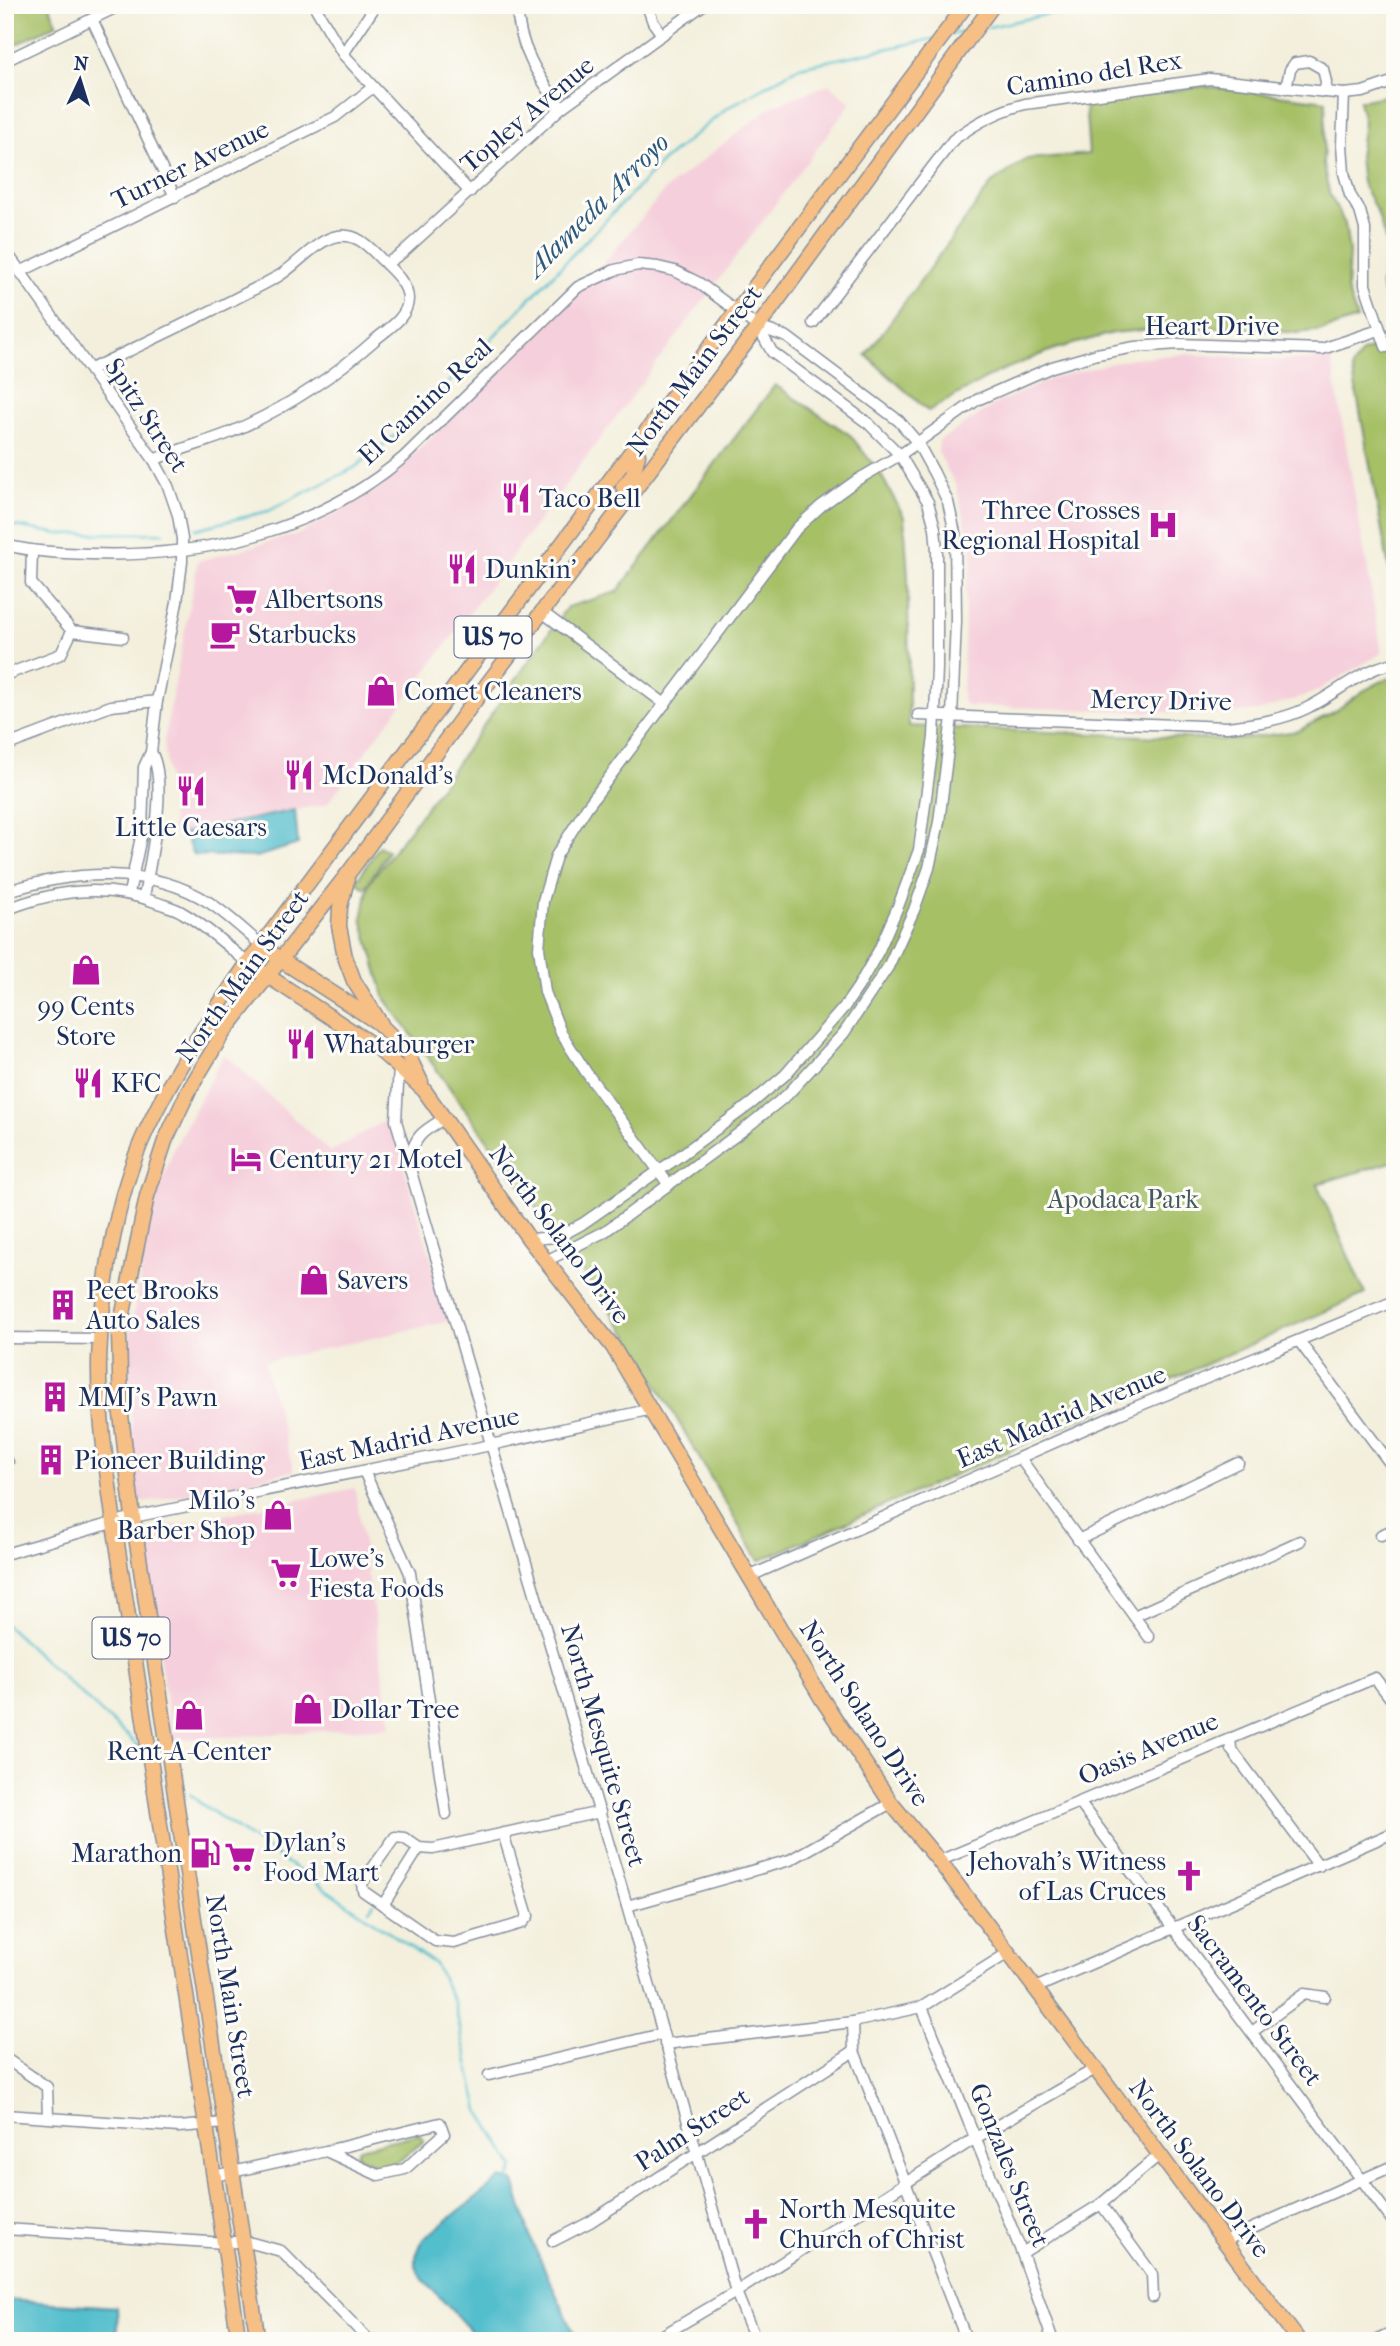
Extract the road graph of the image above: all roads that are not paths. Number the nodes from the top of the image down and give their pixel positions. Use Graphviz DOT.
graph roads {
  1 [pos="121,5"];
  2 [pos="314,5"];
  3 [pos="376,5"];
  4 [pos="517,5"];
  5 [pos="646,5"];
  6 [pos="703,5"];
  7 [pos="966,5"];
  8 [pos="993,5"];
  9 [pos="92,19"];
  10 [pos="662,35"];
  11 [pos="343,54"];
  12 [pos="5,61"];
  13 [pos="1395,81"];
  14 [pos="373,87"];
  15 [pos="1286,88"];
  16 [pos="1325,92"];
  17 [pos="1344,94"];
  18 [pos="561,108"];
  19 [pos="470,192"];
  20 [pos="175,197"];
  21 [pos="5,250"];
  22 [pos="386,264"];
  23 [pos="20,272"];
  24 [pos="738,311"];
  25 [pos="813,323"];
  26 [pos="758,327"];
  27 [pos="1379,330"];
  28 [pos="1386,347"];
  29 [pos="91,369"];
  30 [pos="917,442"];
  31 [pos="633,450"];
  32 [pos="900,455"];
  33 [pos="154,460"];
  34 [pos="603,531"];
  35 [pos="5,545"];
  36 [pos="32,551"];
  37 [pos="182,551"];
  38 [pos="542,612"];
  39 [pos="72,631"];
  40 [pos="123,637"];
  41 [pos="1390,664"];
  42 [pos="5,675"];
  43 [pos="156,701"];
  44 [pos="665,704"];
  45 [pos="918,715"];
  46 [pos="936,716"];
  47 [pos="952,717"];
  48 [pos="5,746"];
  49 [pos="151,752"];
  50 [pos="350,871"];
  51 [pos="132,878"];
  52 [pos="147,880"];
  53 [pos="906,886"];
  54 [pos="5,892"];
  55 [pos="920,892"];
  56 [pos="129,893"];
  57 [pos="144,897"];
  58 [pos="5,910"];
  59 [pos="261,944"];
  60 [pos="281,960"];
  61 [pos="248,963"];
  62 [pos="269,976"];
  63 [pos="832,1022"];
  64 [pos="383,1028"];
  65 [pos="844,1033"];
  66 [pos="398,1066"];
  67 [pos="424,1090"];
  68 [pos="445,1118"];
  69 [pos="409,1160"];
  70 [pos="658,1172"];
  71 [pos="669,1185"];
  72 [pos="529,1239"];
  73 [pos="547,1261"];
  74 [pos="1395,1301"];
  75 [pos="120,1334"];
  76 [pos="5,1338"];
  77 [pos="101,1339"];
  78 [pos="1299,1340"];
  79 [pos="652,1409"];
  80 [pos="491,1444"];
  81 [pos="1020,1458"];
  82 [pos="1237,1463"];
  83 [pos="1393,1465"];
  84 [pos="364,1471"];
  85 [pos="133,1517"];
  86 [pos="114,1524"];
  87 [pos="1395,1529"];
  88 [pos="1381,1535"];
  89 [pos="1079,1540"];
  90 [pos="1300,1541"];
  91 [pos="5,1554"];
  92 [pos="748,1577"];
  93 [pos="1134,1616"];
  94 [pos="1149,1637"];
  95 [pos="159,1687"];
  96 [pos="139,1689"];
  97 [pos="1395,1704"];
  98 [pos="1230,1738"];
  99 [pos="1079,1802"];
  100 [pos="891,1803"];
  101 [pos="600,1812"];
  102 [pos="446,1814"];
  103 [pos="1395,1832"];
  104 [pos="503,1833"];
  105 [pos="419,1848"];
  106 [pos="939,1861"];
  107 [pos="1319,1866"];
  108 [pos="383,1905"];
  109 [pos="627,1906"];
  110 [pos="1172,1927"];
  111 [pos="1008,1953"];
  112 [pos="1035,1988"];
  113 [pos="1325,1997"];
  114 [pos="922,2007"];
  115 [pos="853,2022"];
  116 [pos="1252,2032"];
  117 [pos="663,2039"];
  118 [pos="854,2051"];
  119 [pos="5,2058"];
  120 [pos="1095,2069"];
  121 [pos="489,2075"];
  122 [pos="5,2115"];
  123 [pos="48,2116"];
  124 [pos="225,2123"];
  125 [pos="206,2126"];
  126 [pos="974,2139"];
  127 [pos="326,2151"];
  128 [pos="698,2151"];
  129 [pos="1159,2155"];
  130 [pos="1395,2165"];
  131 [pos="233,2172"];
  132 [pos="214,2176"];
  133 [pos="1361,2180"];
  134 [pos="906,2185"];
  135 [pos="1101,2204"];
  136 [pos="1395,2224"];
  137 [pos="5,2229"];
  138 [pos="244,2241"];
  139 [pos="553,2241"];
  140 [pos="1224,2241"];
  141 [pos="225,2243"];
  142 [pos="1022,2253"];
  143 [pos="736,2292"];
  144 [pos="1153,2297"];
  145 [pos="1395,2332"];
  146 [pos="239,2341"];
  147 [pos="258,2341"];
  148 [pos="370,2341"];
  149 [pos="653,2341"];
  150 [pos="756,2341"];
  151 [pos="967,2341"];
  152 [pos="1054,2341"];
  153 [pos="1298,2341"];
  154 [pos="1375,2341"];
  1 -- 9 [label="street"];
  2 -- 11 [label="street"];
  3 -- 11 [label="street"];
  4 -- 18 [label="street"];
  5 -- 10 [label="street"];
  6 -- 10 [label="street, Topley Avenue"];
  7 -- 24 [label="main road, North Main Street / US 70"];
  8 -- 26 [label="main road, North Main Street / US 70"];
  9 -- 12 [label="street"];
  9 -- 20 [label="street"];
  10 -- 18 [label="street, Topley Avenue"];
  11 -- 14 [label="street"];
  13 -- 17 [label="street, Camino del Rex"];
  14 -- 19 [label="street"];
  14 -- 20 [label="street, Turner Avenue"];
  15 -- 16 [label="street, Camino del Rex"];
  15 -- 16 [label="street"];
  15 -- 25 [label="street, Camino del Rex"];
  16 -- 17 [label="street, Camino del Rex"];
  17 -- 27 [label="street"];
  18 -- 19 [label="street, Topley Avenue"];
  19 -- 22 [label="street, Topley Avenue"];
  20 -- 23 [label="street, Turner Avenue"];
  21 -- 23 [label="street, Spitz Street"];
  22 -- 29 [label="street"];
  22 -- 33 [label="street"];
  23 -- 29 [label="street, Spitz Street"];
  24 -- 26 [label="street, El Camino Real"];
  24 -- 31 [label="main road, North Main Street / US 70"];
  24 -- 37 [label="street, El Camino Real"];
  26 -- 30 [label="street"];
  26 -- 32 [label="street"];
  26 -- 34 [label="main road, North Main Street / US 70"];
  27 -- 28 [label="street"];
  27 -- 30 [label="street, Heart Drive"];
  29 -- 33 [label="street, Spitz Street"];
  30 -- 32 [label="street, Heart Drive"];
  30 -- 47 [label="street"];
  31 -- 34 [label="main road"];
  31 -- 59 [label="main road, North Main Street / US 70"];
  32 -- 44 [label="street, Heart Drive"];
  32 -- 46 [label="street"];
  33 -- 37 [label="street, Spitz Street"];
  34 -- 38 [label="main road, North Main Street / US 70"];
  35 -- 36 [label="street, El Camino Real"];
  36 -- 37 [label="street, El Camino Real"];
  36 -- 39 [label="street"];
  37 -- 43 [label="street, Spitz Street"];
  38 -- 44 [label="street"];
  38 -- 50 [label="main road, North Main Street / US 70"];
  39 -- 40 [label="street"];
  39 -- 42 [label="street"];
  41 -- 47 [label="street, Mercy Drive"];
  43 -- 48 [label="street"];
  43 -- 49 [label="street, Spitz Street"];
  44 -- 70 [label="street, Heart Drive"];
  45 -- 46 [label="street, Mercy Drive"];
  46 -- 47 [label="street, Mercy Drive"];
  46 -- 53 [label="street"];
  47 -- 55 [label="street"];
  49 -- 51 [label="street, Spitz Street"];
  49 -- 52 [label="street, Spitz Street"];
  50 -- 60 [label="main road, North Main Street / US 70"];
  50 -- 64 [label="main road"];
  51 -- 52 [label="street"];
  51 -- 54 [label="street"];
  51 -- 56 [label="street, Spitz Street"];
  52 -- 57 [label="street, Spitz Street"];
  52 -- 59 [label="street"];
  53 -- 55 [label="street"];
  53 -- 63 [label="street"];
  55 -- 65 [label="street"];
  56 -- 57 [label="street"];
  56 -- 58 [label="street"];
  57 -- 61 [label="street"];
  59 -- 60 [label="main road, North Solano Drive"];
  59 -- 61 [label="main road, North Main Street / US 70"];
  60 -- 62 [label="main road, North Main Street / US 70"];
  60 -- 64 [label="main road, North Solano Drive"];
  61 -- 62 [label="main road, North Solano Drive"];
  61 -- 77 [label="main road, North Main Street / US 70"];
  62 -- 66 [label="main road, North Solano Drive"];
  62 -- 75 [label="main road, North Main Street / US 70"];
  63 -- 65 [label="street"];
  63 -- 70 [label="street"];
  64 -- 67 [label="main road, North Solano Drive"];
  65 -- 71 [label="street"];
  66 -- 67 [label="main road, North Solano Drive"];
  66 -- 69 [label="street, North Mesquite Street"];
  67 -- 68 [label="main road, North Solano Drive"];
  68 -- 69 [label="street"];
  68 -- 72 [label="main road, North Solano Drive"];
  69 -- 80 [label="street, North Mesquite Street"];
  70 -- 71 [label="street, Heart Drive"];
  70 -- 72 [label="street"];
  71 -- 73 [label="street"];
  72 -- 73 [label="main road, North Solano Drive"];
  73 -- 79 [label="main road, North Solano Drive"];
  74 -- 78 [label="street, East Madrid Avenue"];
  75 -- 77 [label="main road"];
  75 -- 85 [label="main road, North Main Street / US 70"];
  76 -- 77 [label="street"];
  77 -- 86 [label="main road, North Main Street / US 70"];
  78 -- 81 [label="street, East Madrid Avenue"];
  78 -- 83 [label="street"];
  79 -- 80 [label="street, East Madrid Avenue"];
  79 -- 92 [label="main road, North Solano Drive"];
  80 -- 84 [label="street, East Madrid Avenue"];
  80 -- 101 [label="street, North Mesquite Street"];
  81 -- 89 [label="street"];
  81 -- 92 [label="street, East Madrid Avenue"];
  82 -- 89 [label="street"];
  84 -- 85 [label="street, East Madrid Avenue"];
  84 -- 102 [label="street"];
  85 -- 86 [label="street, East Madrid Avenue"];
  85 -- 95 [label="main road, North Main Street / US 70"];
  86 -- 91 [label="street, East Madrid Avenue"];
  86 -- 96 [label="main road, North Main Street / US 70"];
  87 -- 88 [label="street"];
  89 -- 93 [label="street"];
  90 -- 93 [label="street"];
  92 -- 100 [label="main road, North Solano Drive"];
  93 -- 94 [label="street"];
  95 -- 96 [label="main road"];
  95 -- 124 [label="main road, North Main Street / US 70"];
  96 -- 125 [label="main road, North Main Street / US 70"];
  97 -- 98 [label="street, Oasis Avenue"];
  98 -- 99 [label="street, Oasis Avenue"];
  98 -- 107 [label="street"];
  99 -- 106 [label="street, Oasis Avenue"];
  99 -- 110 [label="street, Sacramento Street"];
  100 -- 106 [label="main road, North Solano Drive"];
  100 -- 109 [label="street"];
  101 -- 104 [label="street"];
  101 -- 109 [label="street, North Mesquite Street"];
  103 -- 107 [label="street"];
  104 -- 105 [label="street"];
  104 -- 108 [label="street"];
  105 -- 108 [label="street"];
  105 -- 108 [label="street"];
  106 -- 111 [label="main road, North Solano Drive"];
  107 -- 110 [label="street"];
  109 -- 117 [label="street, North Mesquite Street"];
  110 -- 112 [label="street"];
  110 -- 116 [label="street, Sacramento Street"];
  111 -- 112 [label="main road, North Solano Drive"];
  111 -- 114 [label="street"];
  112 -- 120 [label="main road, North Solano Drive"];
  113 -- 116 [label="street"];
  114 -- 115 [label="street"];
  114 -- 126 [label="street, Gonzales Street"];
  115 -- 117 [label="street"];
  115 -- 118 [label="street"];
  116 -- 133 [label="street, Sacramento Street"];
  117 -- 121 [label="street"];
  117 -- 128 [label="street, North Mesquite Street"];
  118 -- 128 [label="street, Palm Street"];
  118 -- 134 [label="street"];
  119 -- 123 [label="street"];
  120 -- 126 [label="street"];
  120 -- 129 [label="main road, North Solano Drive"];
  122 -- 123 [label="street"];
  123 -- 125 [label="street"];
  124 -- 125 [label="street"];
  124 -- 131 [label="main road, North Main Street / US 70"];
  125 -- 132 [label="main road, North Main Street / US 70"];
  126 -- 134 [label="street"];
  126 -- 142 [label="street, Gonzales Street"];
  127 -- 127 [label="street"];
  127 -- 131 [label="street"];
  128 -- 139 [label="street, Palm Street"];
  128 -- 143 [label="street, North Mesquite Street"];
  129 -- 135 [label="street"];
  129 -- 140 [label="main road, North Solano Drive"];
  130 -- 133 [label="street"];
  131 -- 132 [label="street"];
  131 -- 138 [label="main road, North Main Street / US 70"];
  132 -- 141 [label="main road, North Main Street / US 70"];
  133 -- 136 [label="street, Sacramento Street"];
  133 -- 140 [label="street"];
  134 -- 143 [label="street"];
  134 -- 151 [label="street"];
  135 -- 142 [label="street"];
  135 -- 144 [label="street"];
  137 -- 141 [label="street"];
  138 -- 141 [label="street"];
  138 -- 147 [label="main road, North Main Street / US 70"];
  138 -- 148 [label="street"];
  140 -- 153 [label="main road, North Solano Drive"];
  141 -- 146 [label="main road, North Main Street / US 70"];
  142 -- 152 [label="street, Gonzales Street"];
  143 -- 149 [label="street"];
  143 -- 150 [label="street, North Mesquite Street"];
  145 -- 154 [label="street"];
}
